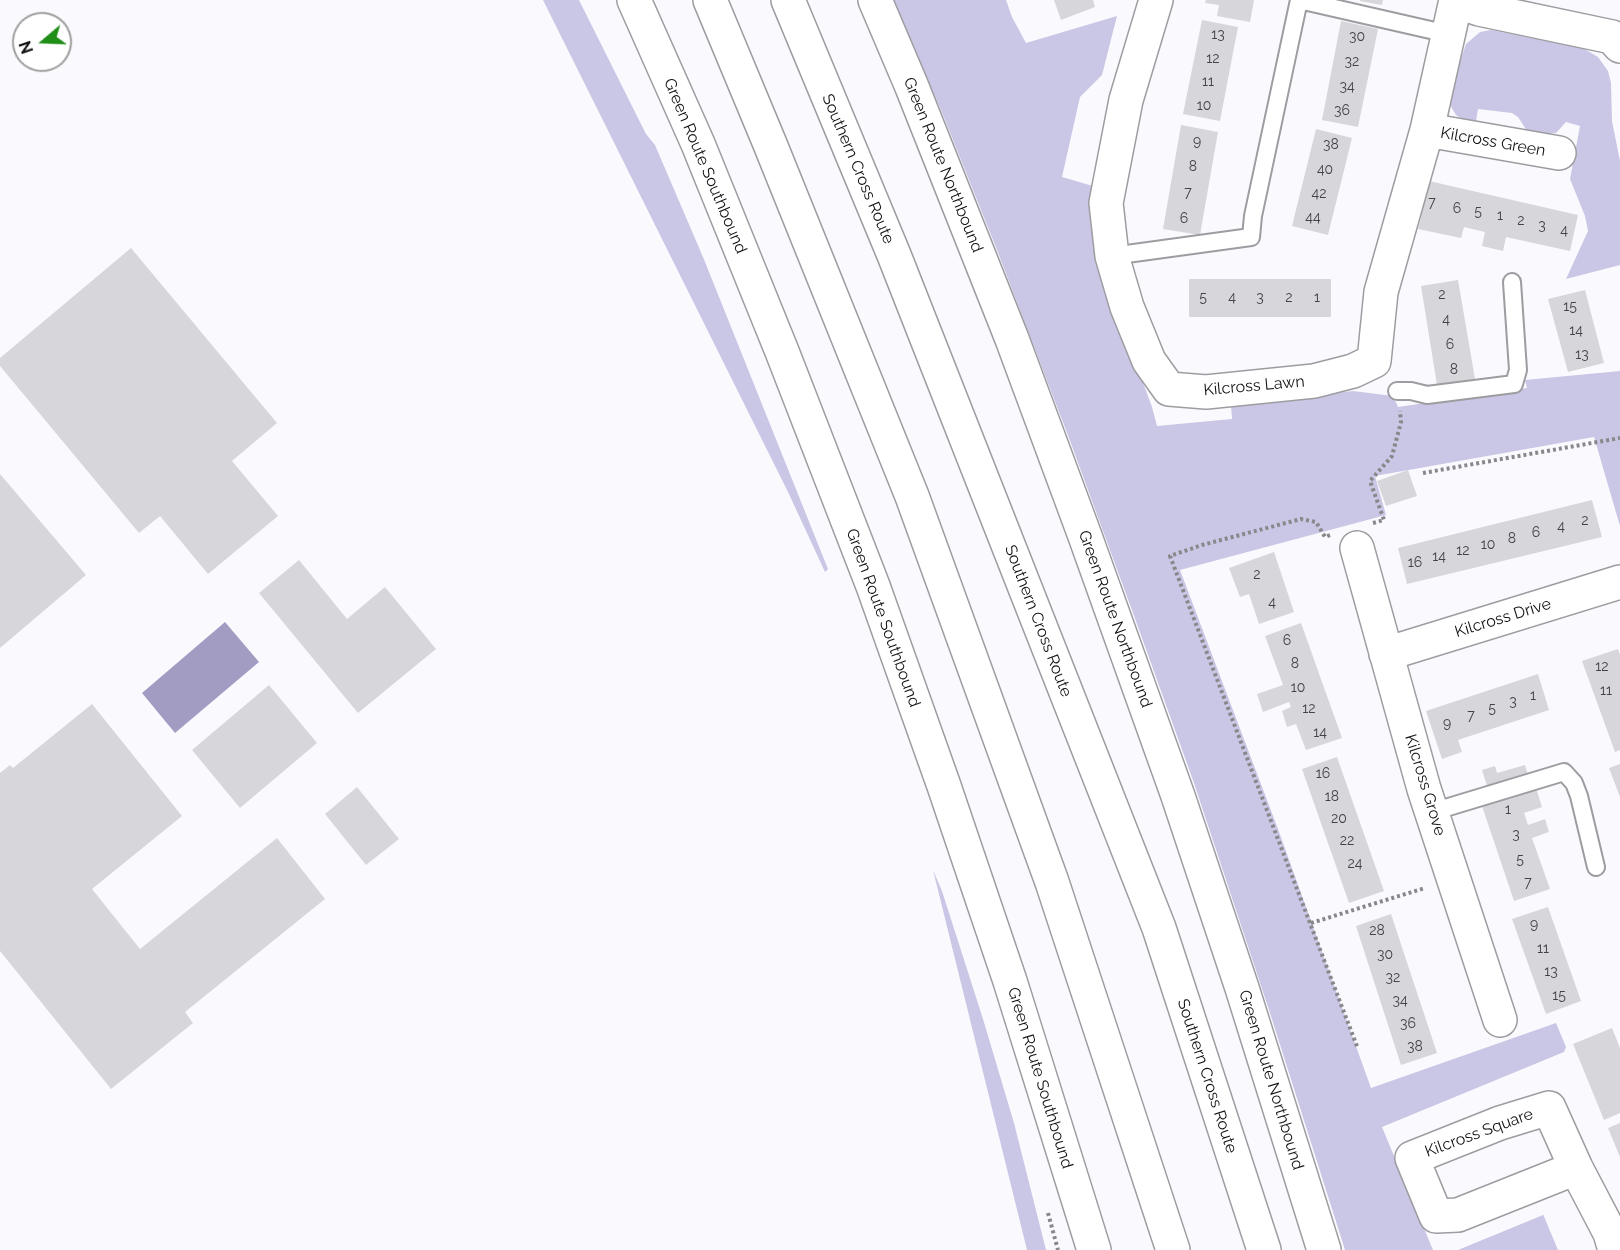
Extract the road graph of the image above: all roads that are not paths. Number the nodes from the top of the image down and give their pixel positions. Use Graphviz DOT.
graph roads {
  1 [pos="634,0"];
  2 [pos="710,0"];
  3 [pos="788,0"];
  4 [pos="875,0"];
  5 [pos="1156,0"];
  6 [pos="1456,1"];
  7 [pos="1448,34"];
  8 [pos="1620,46"];
  9 [pos="1427,130"];
  10 [pos="1559,153"];
  11 [pos="1112,256"];
  12 [pos="1512,282"];
  13 [pos="1397,391"];
  14 [pos="1354,538"];
  15 [pos="1620,582"];
  16 [pos="1386,654"];
  17 [pos="1432,812"];
  18 [pos="1596,867"];
  19 [pos="1500,1020"];
  20 [pos="1576,1168"];
  21 [pos="1615,1237"];
  22 [pos="1091,1241"];
  23 [pos="1173,1250"];
  24 [pos="1264,1250"];
  25 [pos="1324,1250"];
  1 -- 22 [label="main road, Green Route Southbound"];
  2 -- 23 [label="main road"];
  3 -- 24 [label="main road, Southern Cross Route"];
  4 -- 25 [label="main road, Green Route Northbound"];
  5 -- 11 [label="main road, Kilcross Lawn"];
  6 -- 7 [label="main road, Kilcross Lawn"];
  6 -- 8 [label="main road"];
  7 -- 9 [label="main road, Kilcross Lawn"];
  7 -- 11 [label="lane"];
  9 -- 10 [label="main road, Kilcross Green"];
  9 -- 11 [label="main road, Kilcross Lawn"];
  12 -- 13 [label="lane"];
  14 -- 16 [label="main road, Kilcross Grove"];
  15 -- 16 [label="main road, Kilcross Drive"];
  16 -- 17 [label="main road, Kilcross Grove"];
  17 -- 18 [label="lane"];
  17 -- 19 [label="main road, Kilcross Grove"];
  20 -- 20 [label="main road, Kilcross Square"];
  20 -- 21 [label="main road, Kilcross Square"];
}
